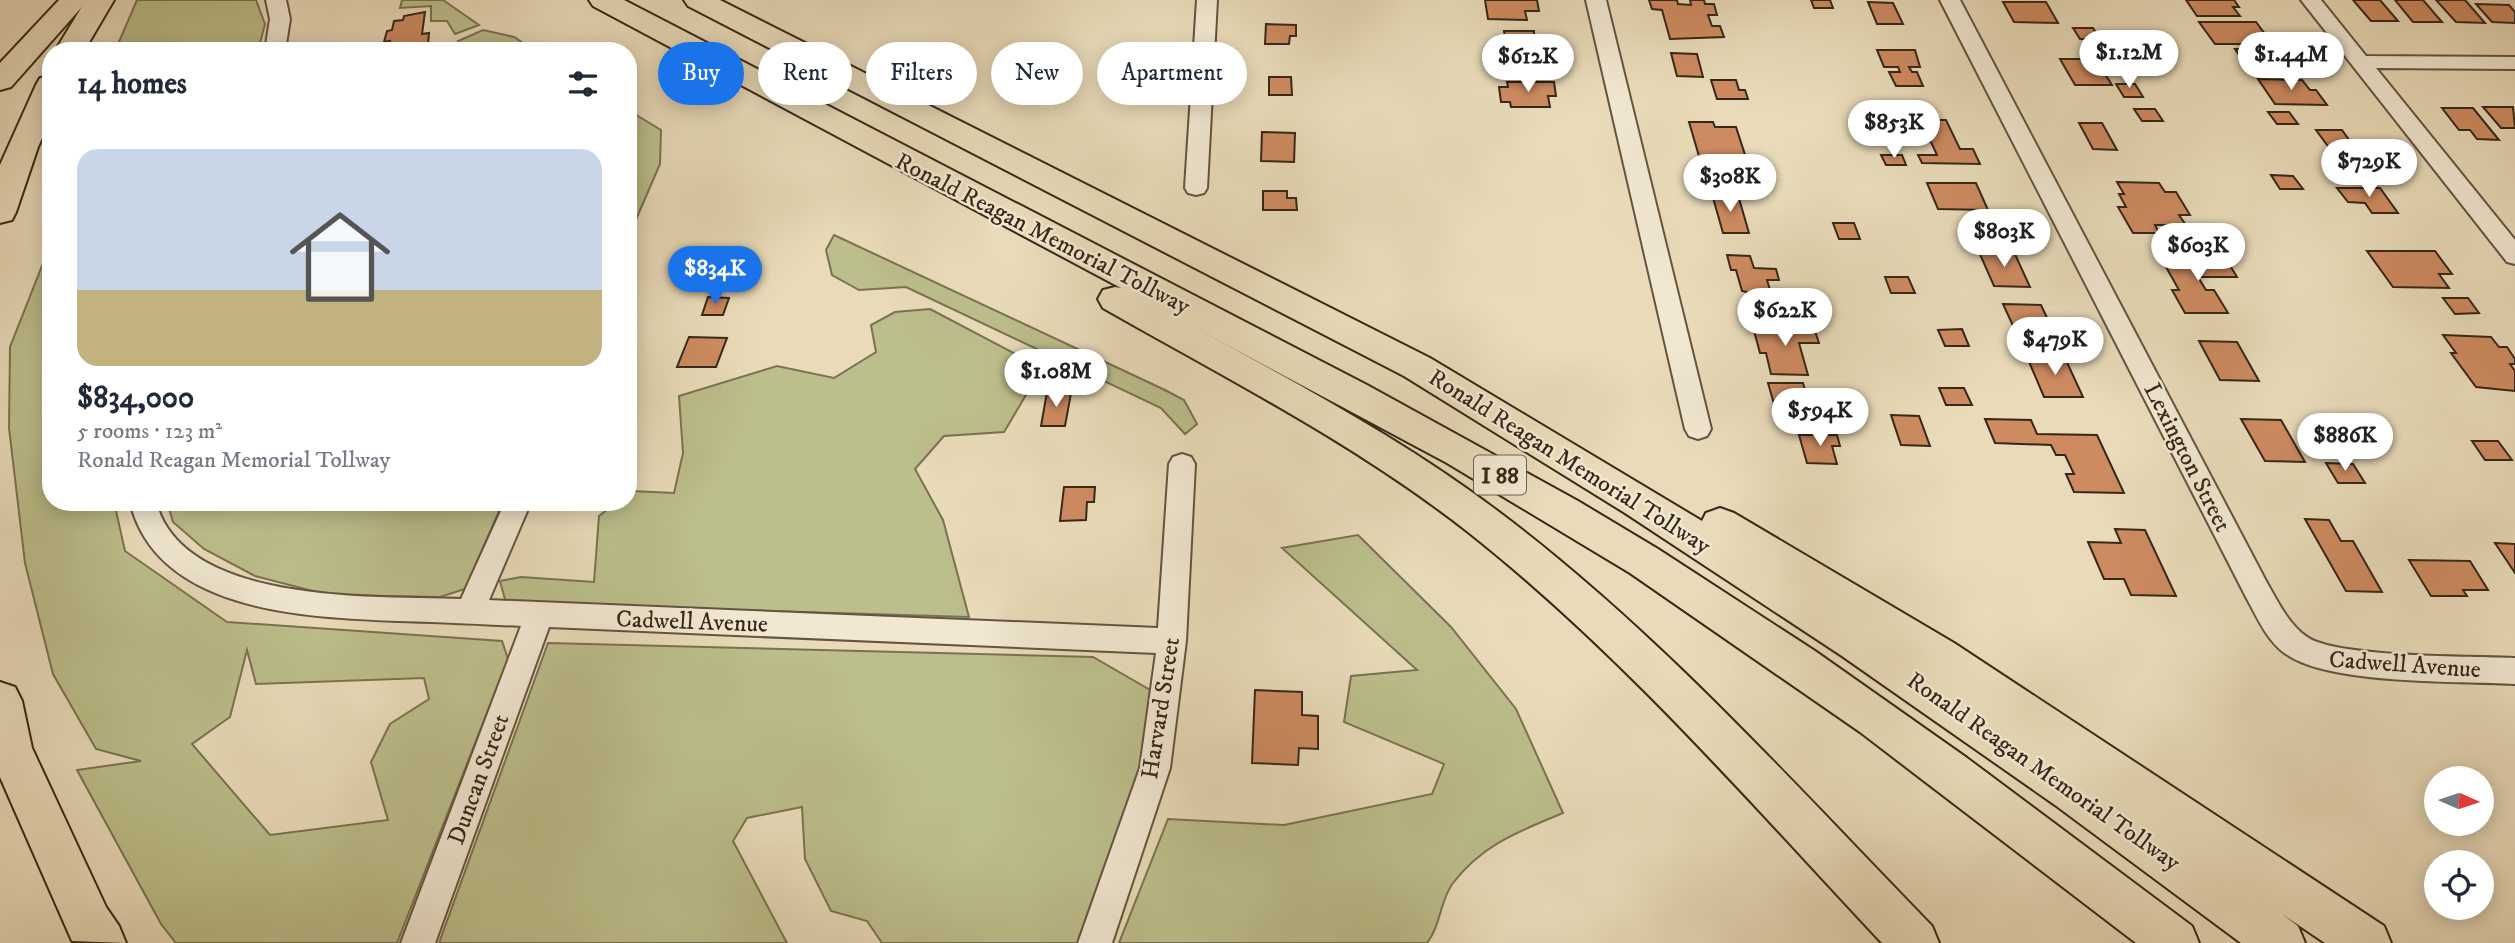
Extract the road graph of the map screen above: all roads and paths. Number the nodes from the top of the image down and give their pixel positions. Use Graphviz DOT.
graph roads {
  1 [pos="74,0"];
  2 [pos="100,0"];
  3 [pos="276,0"];
  4 [pos="603,0"];
  5 [pos="698,0"];
  6 [pos="1207,0"];
  7 [pos="1596,0"];
  8 [pos="1950,0"];
  9 [pos="2311,0"];
  10 [pos="74,42"];
  11 [pos="276,42"];
  12 [pos="2361,62"];
  13 [pos="2515,63"];
  14 [pos="0,81"];
  15 [pos="758,84"];
  16 [pos="42,104"];
  17 [pos="793,105"];
  18 [pos="797,105"];
  19 [pos="1196,188"];
  20 [pos="0,212"];
  21 [pos="2515,256"];
  22 [pos="1417,367"];
  23 [pos="1698,429"];
  24 [pos="1182,464"];
  25 [pos="144,511"];
  26 [pos="514,511"];
  27 [pos="470,611"];
  28 [pos="540,614"];
  29 [pos="1172,642"];
  30 [pos="2298,649"];
  31 [pos="2515,671"];
  32 [pos="0,701"];
  33 [pos="102,943"];
  34 [pos="418,943"];
  35 [pos="1095,943"];
  36 [pos="1915,943"];
  37 [pos="2175,943"];
  38 [pos="2281,943"];
  39 [pos="2367,943"];
  1 -- 14 [label="highway"];
  2 -- 10 [label="highway"];
  3 -- 11 [label="street"];
  4 -- 15 [label="highway, Ronald Reagan Memorial Tollway / I 88"];
  5 -- 22 [label="highway, Ronald Reagan Memorial Tollway / I 88"];
  6 -- 19 [label="street"];
  7 -- 23 [label="street"];
  8 -- 30 [label="street, Lexington Street"];
  9 -- 12 [label="street"];
  12 -- 13 [label="street"];
  12 -- 21 [label="street"];
  16 -- 20 [label="highway"];
  17 -- 36 [label="highway"];
  18 -- 37 [label="highway, Ronald Reagan Memorial Tollway / I 88"];
  22 -- 38 [label="highway, Ronald Reagan Memorial Tollway / I 88"];
  22 -- 39 [label="highway"];
  24 -- 29 [label="street, Harvard Street"];
  25 -- 27 [label="street, Cadwell Avenue"];
  26 -- 27 [label="street"];
  27 -- 28 [label="street, Cadwell Avenue"];
  28 -- 29 [label="street, Cadwell Avenue"];
  28 -- 34 [label="street, Duncan Street"];
  29 -- 35 [label="street, Harvard Street"];
  30 -- 31 [label="street, Cadwell Avenue"];
  32 -- 33 [label="highway"];
}
